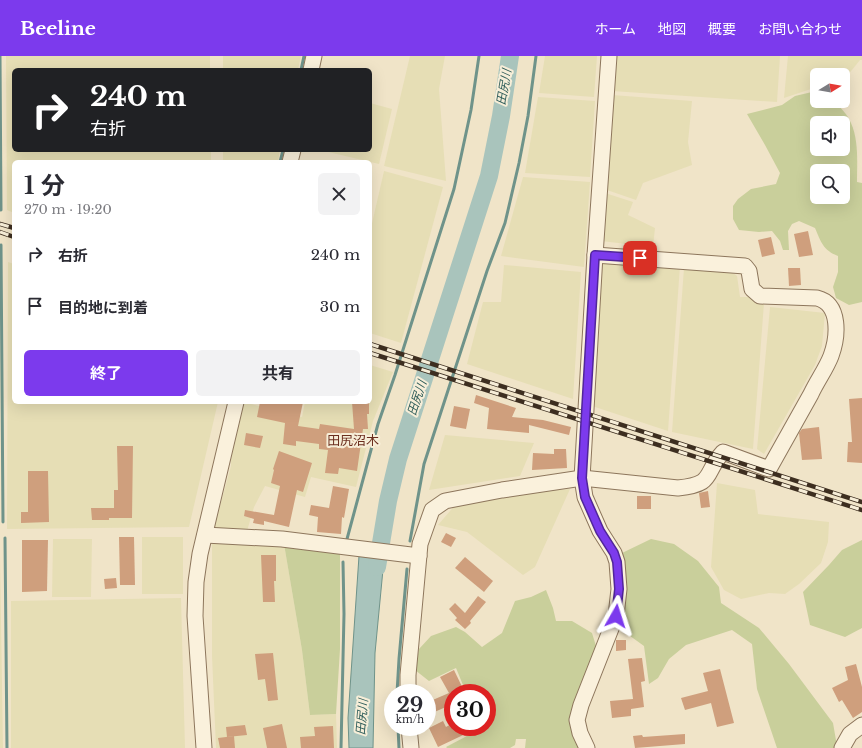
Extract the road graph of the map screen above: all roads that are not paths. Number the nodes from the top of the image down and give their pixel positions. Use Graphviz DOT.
graph roads {
  1 [pos="314,56"];
  2 [pos="609,56"];
  3 [pos="311,68"];
  4 [pos="595,255"];
  5 [pos="236,404"];
  6 [pos="582,478"];
  7 [pos="205,535"];
  8 [pos="419,556"];
  9 [pos="408,684"];
  10 [pos="862,724"];
  11 [pos="409,736"];
  12 [pos="204,748"];
  13 [pos="410,748"];
  14 [pos="587,748"];
  15 [pos="842,748"];
  1 -- 3 [label="street"];
  2 -- 4 [label="street"];
  4 -- 6 [label="street"];
  4 -- 6 [label="street"];
  5 -- 7 [label="street"];
  6 -- 8 [label="street"];
  6 -- 14 [label="street"];
  7 -- 8 [label="street"];
  7 -- 12 [label="street"];
  8 -- 9 [label="street"];
  10 -- 15 [label="street"];
  11 -- 13 [label="street"];
}
